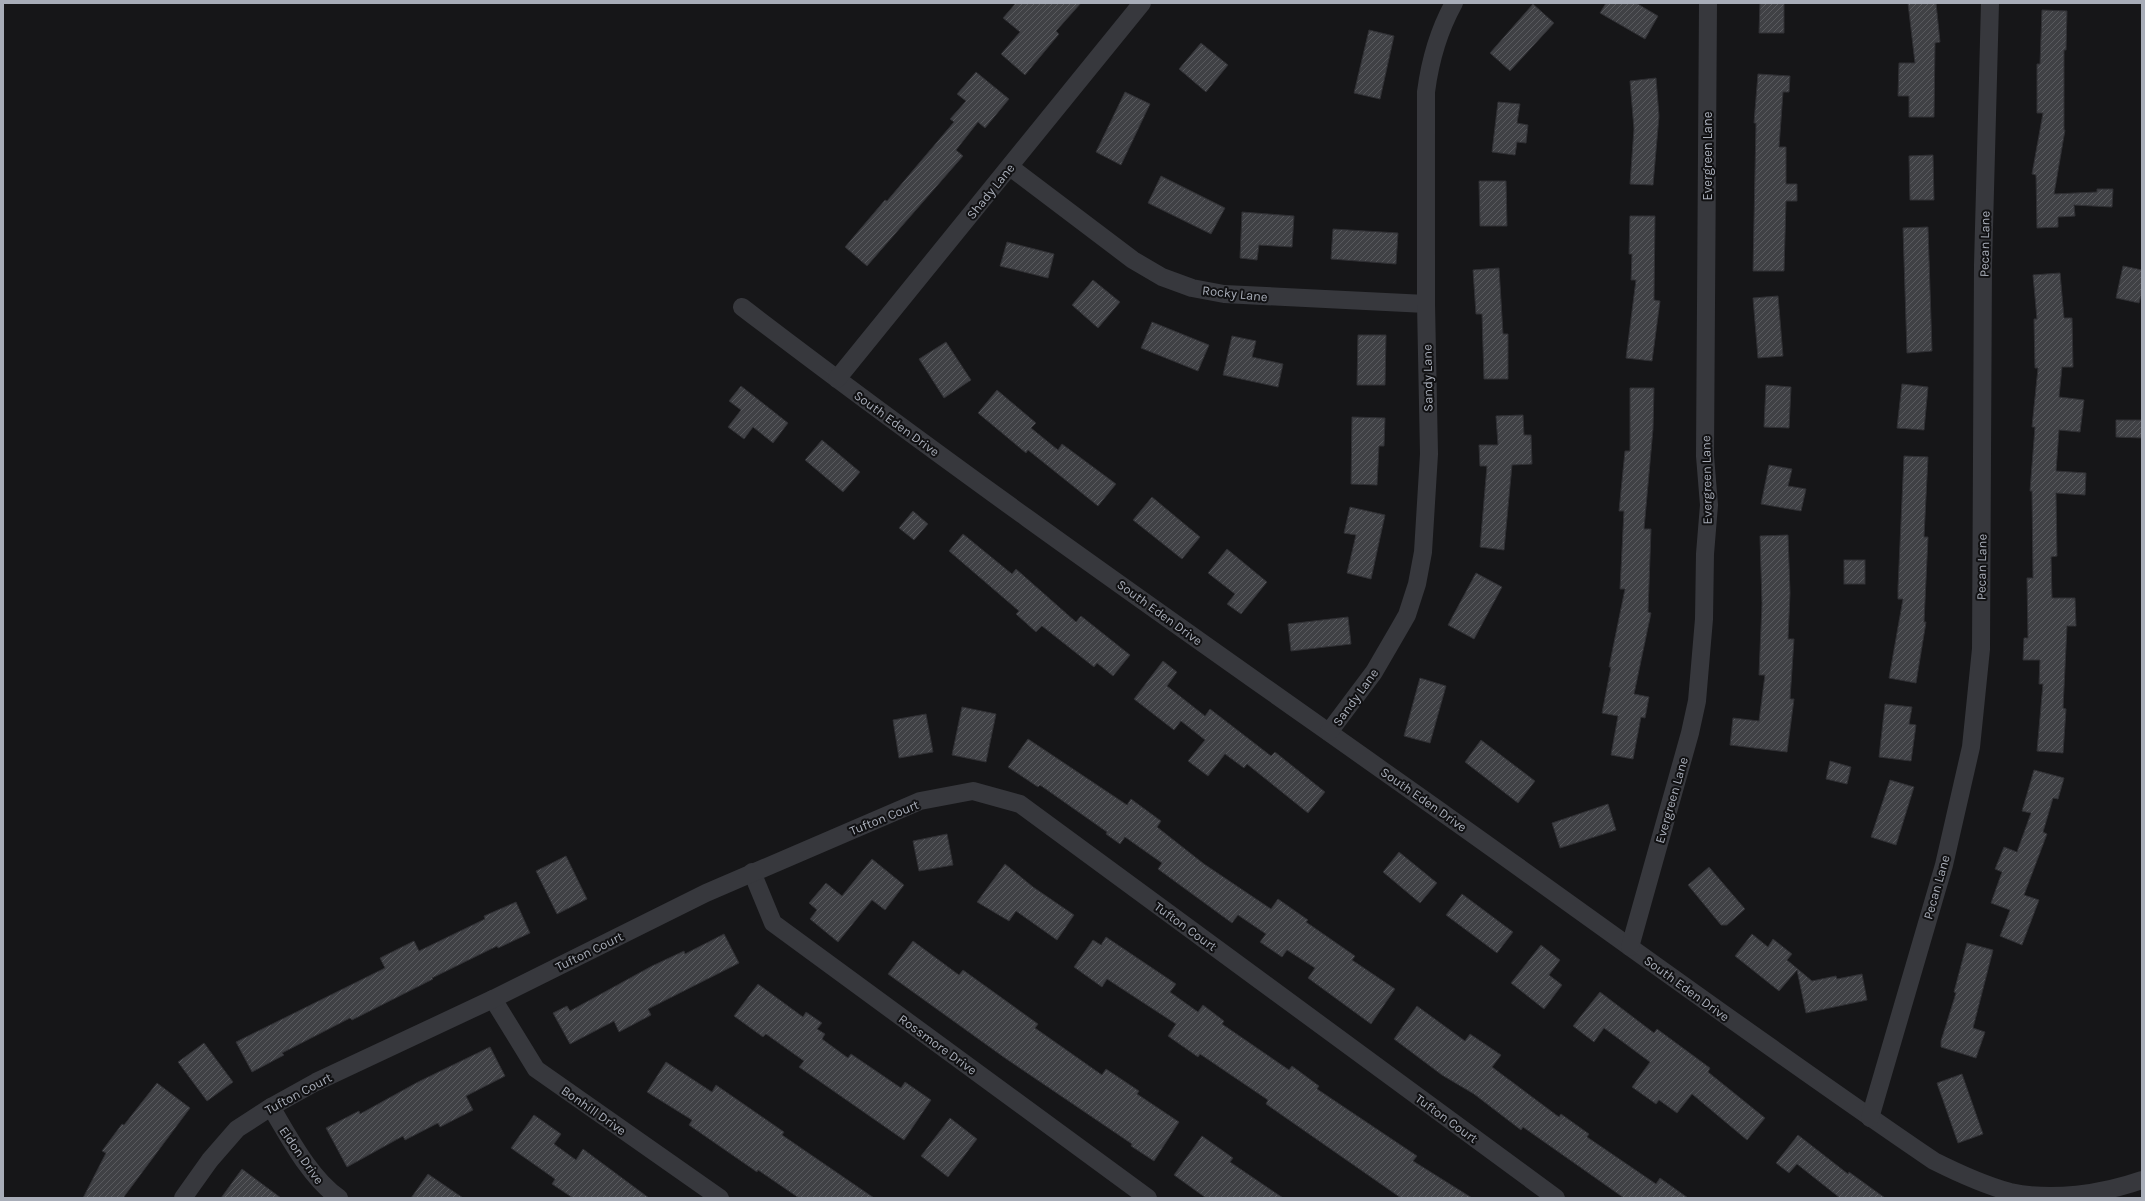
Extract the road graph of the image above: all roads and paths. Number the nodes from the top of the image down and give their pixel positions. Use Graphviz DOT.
graph roads {
  1 [pos="1142,3"];
  2 [pos="1454,3"];
  3 [pos="1708,3"];
  4 [pos="1990,3"];
  5 [pos="1010,167"];
  6 [pos="1426,304"];
  7 [pos="742,307"];
  8 [pos="837,379"];
  9 [pos="1329,732"];
  10 [pos="752,872"];
  11 [pos="1630,947"];
  12 [pos="493,999"];
  13 [pos="271,1107"];
  14 [pos="1870,1118"];
  15 [pos="2142,1180"];
  16 [pos="182,1198"];
  17 [pos="338,1198"];
  18 [pos="720,1198"];
  19 [pos="1148,1198"];
  20 [pos="1556,1198"];
  1 -- 5 [label="street, Shady Lane"];
  2 -- 6 [label="street, Sandy Lane"];
  3 -- 11 [label="street, Evergreen Lane"];
  4 -- 14 [label="street, Pecan Lane"];
  5 -- 6 [label="street, Rocky Lane"];
  5 -- 8 [label="street, Shady Lane"];
  6 -- 9 [label="street, Sandy Lane"];
  7 -- 8 [label="street, South Eden Drive"];
  8 -- 9 [label="street, South Eden Drive"];
  9 -- 11 [label="street, South Eden Drive"];
  10 -- 12 [label="street, Tufton Court"];
  10 -- 19 [label="street, Rossmore Drive"];
  10 -- 20 [label="street, Tufton Court"];
  11 -- 14 [label="street, South Eden Drive"];
  12 -- 13 [label="street, Tufton Court"];
  12 -- 18 [label="street, Bonhill Drive"];
  13 -- 16 [label="street, Tufton Court"];
  13 -- 17 [label="street, Eldon Drive"];
  14 -- 15 [label="street, South Eden Drive"];
}
